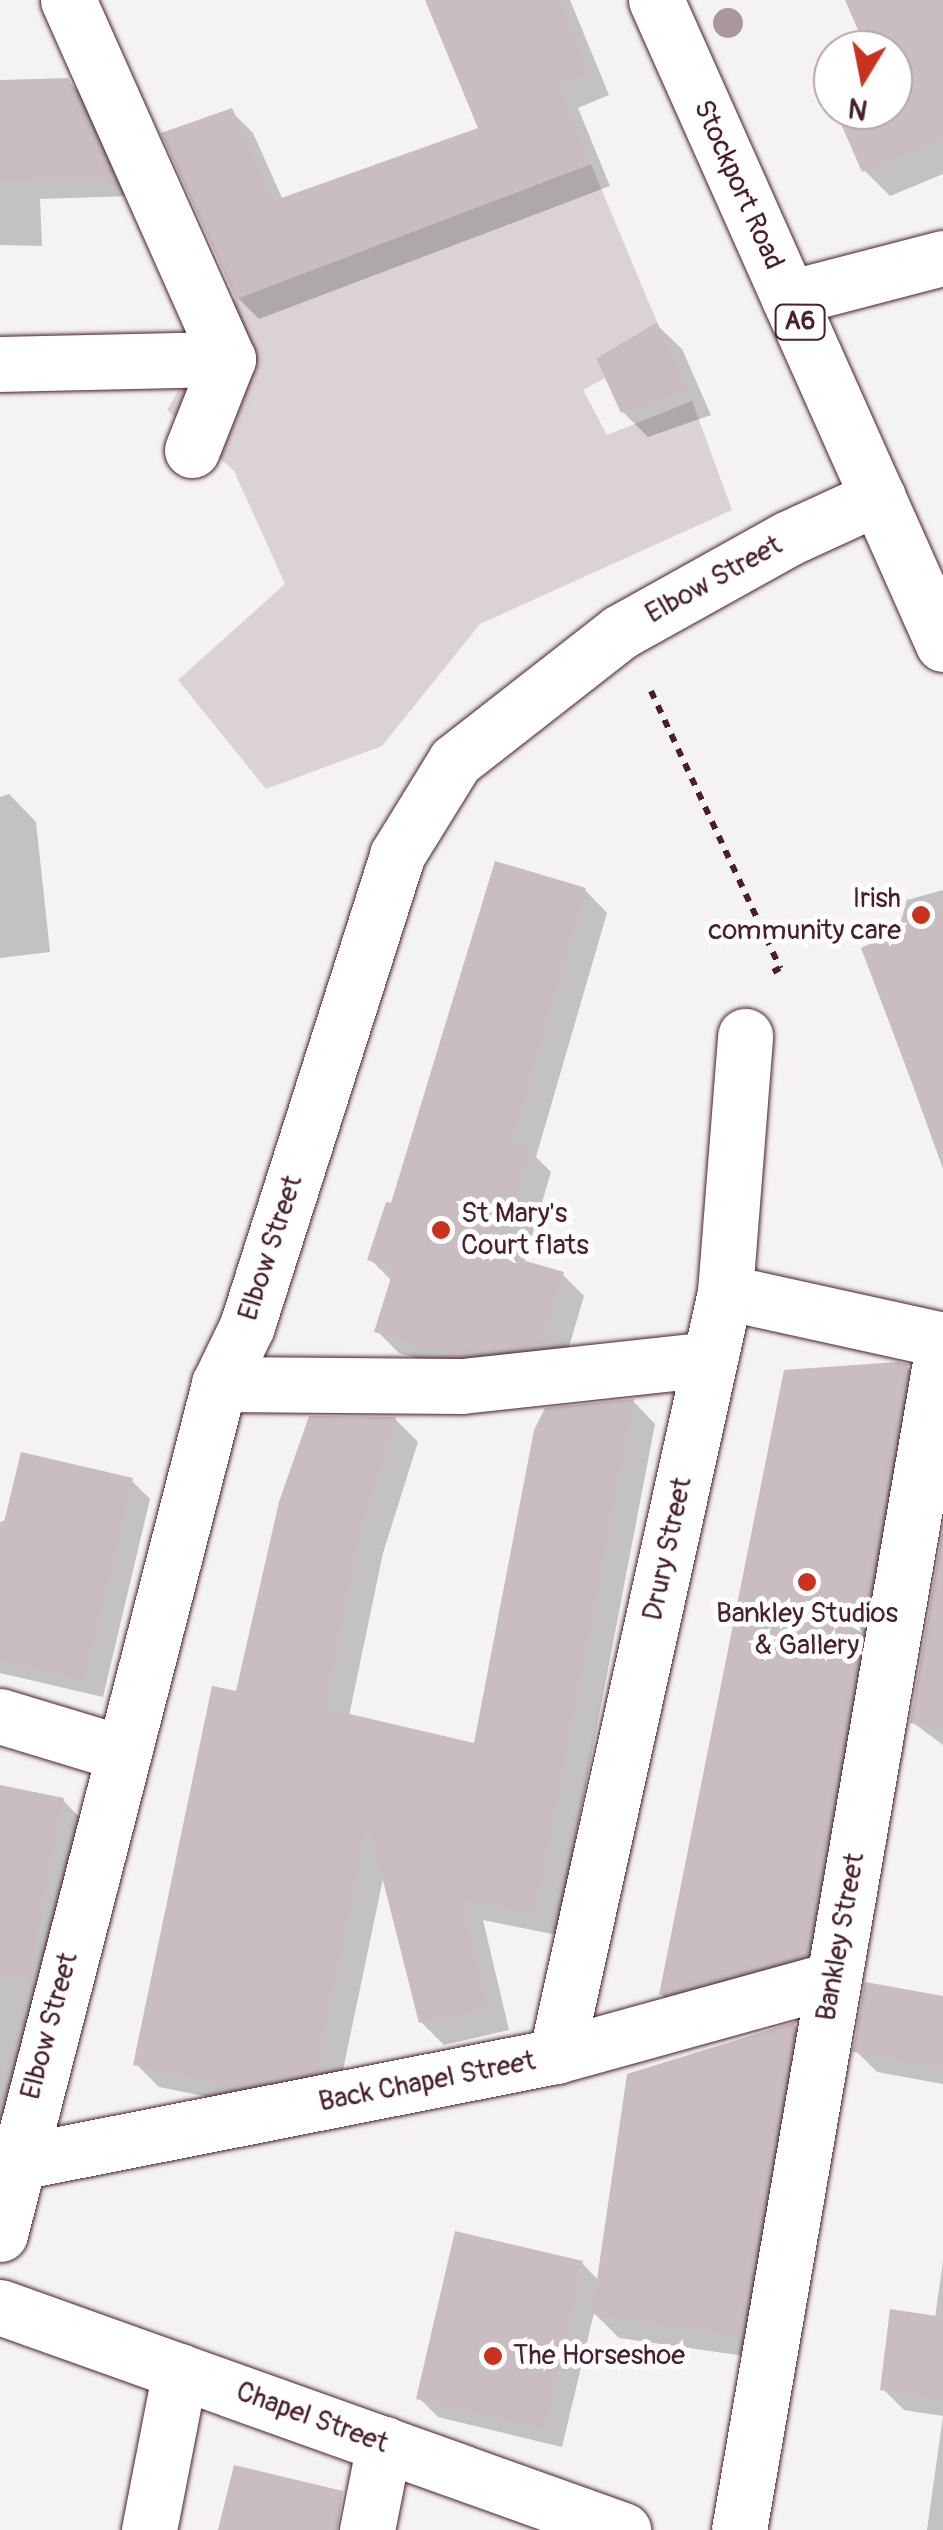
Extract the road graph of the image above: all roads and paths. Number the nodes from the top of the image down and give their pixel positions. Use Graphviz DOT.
graph roads {
  1 [pos="68,0"];
  2 [pos="656,0"];
  3 [pos="943,258"];
  4 [pos="789,298"];
  5 [pos="228,359"];
  6 [pos="0,364"];
  7 [pos="192,450"];
  8 [pos="878,497"];
  9 [pos="620,632"];
  10 [pos="943,644"];
  11 [pos="745,1036"];
  12 [pos="725,1292"];
  13 [pos="943,1342"];
  14 [pos="710,1360"];
  15 [pos="219,1384"];
  16 [pos="0,1716"];
  17 [pos="122,1753"];
  18 [pos="834,1979"];
  19 [pos="556,2056"];
  20 [pos="14,2163"];
  21 [pos="0,2234"];
  22 [pos="0,2307"];
  23 [pos="180,2371"];
  24 [pos="384,2444"];
  25 [pos="150,2530"];
  26 [pos="367,2530"];
  27 [pos="623,2530"];
  28 [pos="739,2530"];
  1 -- 5 [label="main road"];
  2 -- 4 [label="main road, Stockport Road / A6"];
  3 -- 4 [label="main road"];
  4 -- 8 [label="main road, Stockport Road / A6"];
  5 -- 6 [label="main road"];
  5 -- 7 [label="main road"];
  8 -- 9 [label="main road, Elbow Street"];
  8 -- 10 [label="main road, Stockport Road / A6"];
  9 -- 11 [label="path"];
  9 -- 15 [label="main road, Elbow Street"];
  11 -- 12 [label="main road, Drury Street"];
  12 -- 13 [label="main road"];
  12 -- 14 [label="main road, Drury Street"];
  13 -- 18 [label="main road, Bankley Street"];
  14 -- 15 [label="main road"];
  14 -- 19 [label="main road, Drury Street"];
  15 -- 17 [label="main road, Elbow Street"];
  16 -- 17 [label="main road"];
  17 -- 20 [label="main road, Elbow Street"];
  18 -- 19 [label="main road, Back Chapel Street"];
  18 -- 28 [label="main road, Bankley Street"];
  19 -- 20 [label="main road, Back Chapel Street"];
  20 -- 21 [label="main road, Elbow Street"];
  22 -- 23 [label="main road, Chapel Street"];
  23 -- 24 [label="main road, Chapel Street"];
  23 -- 25 [label="main road"];
  24 -- 26 [label="main road"];
  24 -- 27 [label="main road, Chapel Street"];
}
